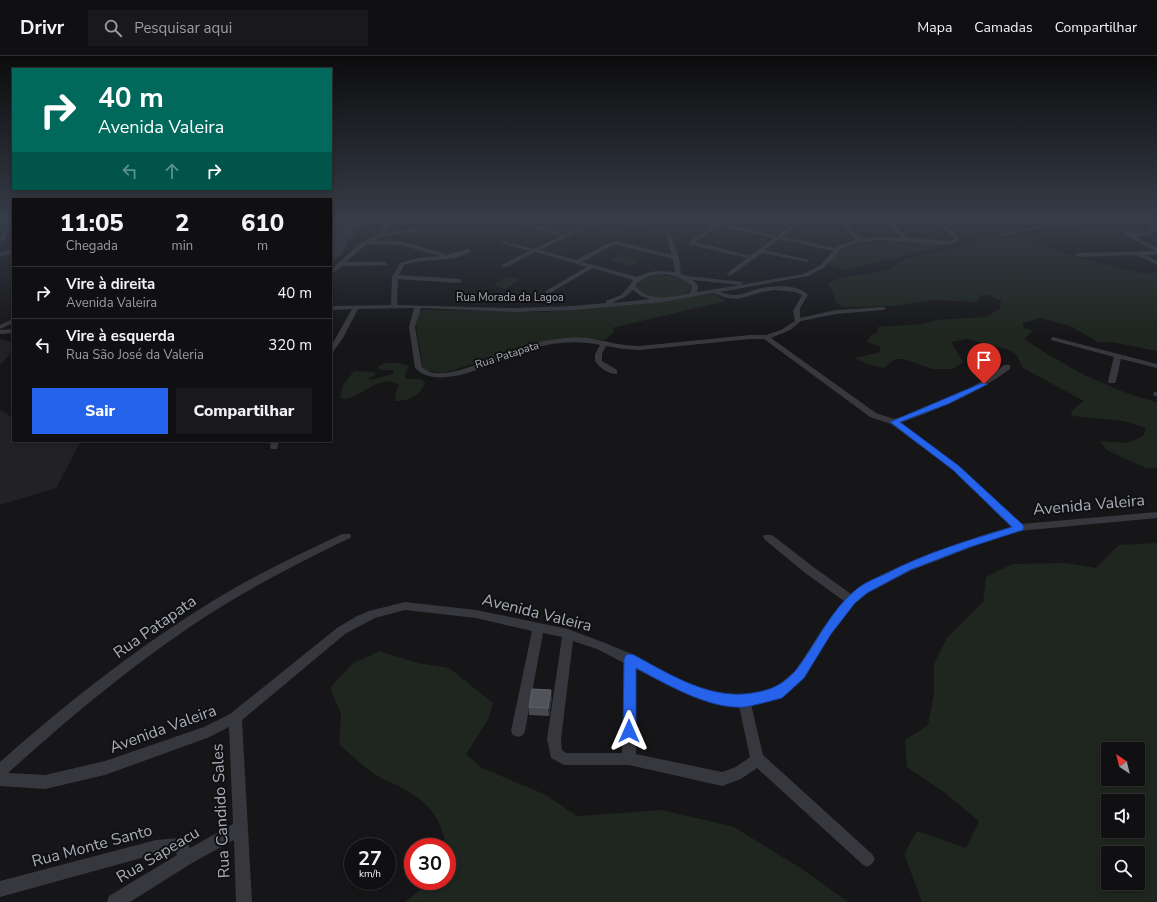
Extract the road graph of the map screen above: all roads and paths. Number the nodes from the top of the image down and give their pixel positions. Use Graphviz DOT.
graph roads {
  1 [pos="347,257"];
  2 [pos="438,257"];
  3 [pos="520,257"];
  4 [pos="561,257"];
  5 [pos="586,257"];
  6 [pos="792,257"];
  7 [pos="829,257"];
  8 [pos="1145,257"];
  9 [pos="676,258"];
  10 [pos="752,258"];
  11 [pos="806,261"];
  12 [pos="577,262"];
  13 [pos="340,264"];
  14 [pos="385,264"];
  15 [pos="1157,264"];
  16 [pos="504,266"];
  17 [pos="591,267"];
  18 [pos="332,272"];
  19 [pos="730,274"];
  20 [pos="678,275"];
  21 [pos="396,277"];
  22 [pos="687,278"];
  23 [pos="637,279"];
  24 [pos="459,281"];
  25 [pos="759,284"];
  26 [pos="633,286"];
  27 [pos="714,291"];
  28 [pos="548,292"];
  29 [pos="692,295"];
  30 [pos="663,300"];
  31 [pos="394,306"];
  32 [pos="418,306"];
  33 [pos="356,307"];
  34 [pos="590,307"];
  35 [pos="332,308"];
  36 [pos="883,308"];
  37 [pos="798,320"];
  38 [pos="12,322"];
  39 [pos="0,327"];
  40 [pos="12,331"];
  41 [pos="0,332"];
  42 [pos="766,337"];
  43 [pos="1053,339"];
  44 [pos="604,344"];
  45 [pos="332,350"];
  46 [pos="1118,356"];
  47 [pos="1157,366"];
  48 [pos="1007,367"];
  49 [pos="614,372"];
  50 [pos="1112,381"];
  51 [pos="894,422"];
  52 [pos="1157,515"];
  53 [pos="1019,528"];
  54 [pos="346,536"];
  55 [pos="768,537"];
  56 [pos="851,600"];
  57 [pos="538,627"];
  58 [pos="568,634"];
  59 [pos="630,659"];
  60 [pos="744,701"];
  61 [pos="235,718"];
  62 [pos="518,731"];
  63 [pos="629,759"];
  64 [pos="757,759"];
  65 [pos="0,771"];
  66 [pos="0,779"];
  67 [pos="241,828"];
  68 [pos="187,858"];
  69 [pos="867,859"];
  70 [pos="0,889"];
  71 [pos="114,902"];
  72 [pos="244,902"];
  1 -- 13 [label="street"];
  2 -- 21 [label="street"];
  3 -- 16 [label="street"];
  4 -- 12 [label="street"];
  5 -- 12 [label="street"];
  6 -- 11 [label="street"];
  7 -- 25 [label="street, Rua Morada da Lagoa"];
  8 -- 15 [label="street"];
  9 -- 20 [label="street"];
  10 -- 19 [label="street"];
  12 -- 17 [label="street"];
  13 -- 14 [label="street"];
  13 -- 18 [label="street"];
  17 -- 23 [label="street"];
  17 -- 28 [label="street"];
  20 -- 22 [label="street"];
  20 -- 23 [label="street"];
  21 -- 24 [label="street, Rua Morada da Lagoa"];
  21 -- 31 [label="street"];
  22 -- 25 [label="street"];
  22 -- 29 [label="street"];
  23 -- 26 [label="street"];
  25 -- 27 [label="street, Rua Morada da Lagoa"];
  26 -- 30 [label="street, Rua Morada da Lagoa"];
  26 -- 34 [label="street"];
  27 -- 29 [label="street, Rua Morada da Lagoa"];
  27 -- 37 [label="street"];
  29 -- 30 [label="street, Rua Morada da Lagoa"];
  30 -- 34 [label="street, Rua Morada da Lagoa"];
  31 -- 32 [label="street, Rua Morada da Lagoa"];
  31 -- 33 [label="street, Rua Morada da Lagoa"];
  32 -- 34 [label="street, Rua Morada da Lagoa"];
  32 -- 44 [label="street, Rua Patapata"];
  33 -- 35 [label="street, Rua Morada da Lagoa"];
  33 -- 45 [label="street"];
  36 -- 37 [label="street, Rua Patapata"];
  37 -- 42 [label="street, Rua Patapata"];
  38 -- 39 [label="street"];
  40 -- 41 [label="street"];
  42 -- 44 [label="street, Rua Patapata"];
  42 -- 51 [label="street"];
  43 -- 46 [label="street"];
  44 -- 49 [label="street"];
  46 -- 47 [label="street"];
  46 -- 50 [label="street"];
  48 -- 51 [label="street"];
  51 -- 53 [label="street"];
  52 -- 53 [label="street, Avenida Valeira"];
  53 -- 56 [label="street, Avenida Valeira"];
  54 -- 65 [label="street, Rua Patapata"];
  55 -- 56 [label="street"];
  56 -- 60 [label="street, Avenida Valeira"];
  57 -- 58 [label="street, Avenida Valeira"];
  57 -- 61 [label="street, Avenida Valeira"];
  57 -- 62 [label="street"];
  58 -- 59 [label="street, Avenida Valeira"];
  58 -- 63 [label="street"];
  59 -- 60 [label="street, Avenida Valeira"];
  59 -- 63 [label="street"];
  60 -- 64 [label="street"];
  61 -- 66 [label="street, Avenida Valeira"];
  61 -- 67 [label="street, Rua Candido Sales"];
  63 -- 64 [label="street"];
  64 -- 69 [label="street"];
  67 -- 68 [label="street, Rua Sapeacu"];
  67 -- 72 [label="street, Rua Candido Sales"];
  68 -- 70 [label="street, Rua Monte Santo"];
  68 -- 71 [label="street, Rua Sapeacu"];
}
